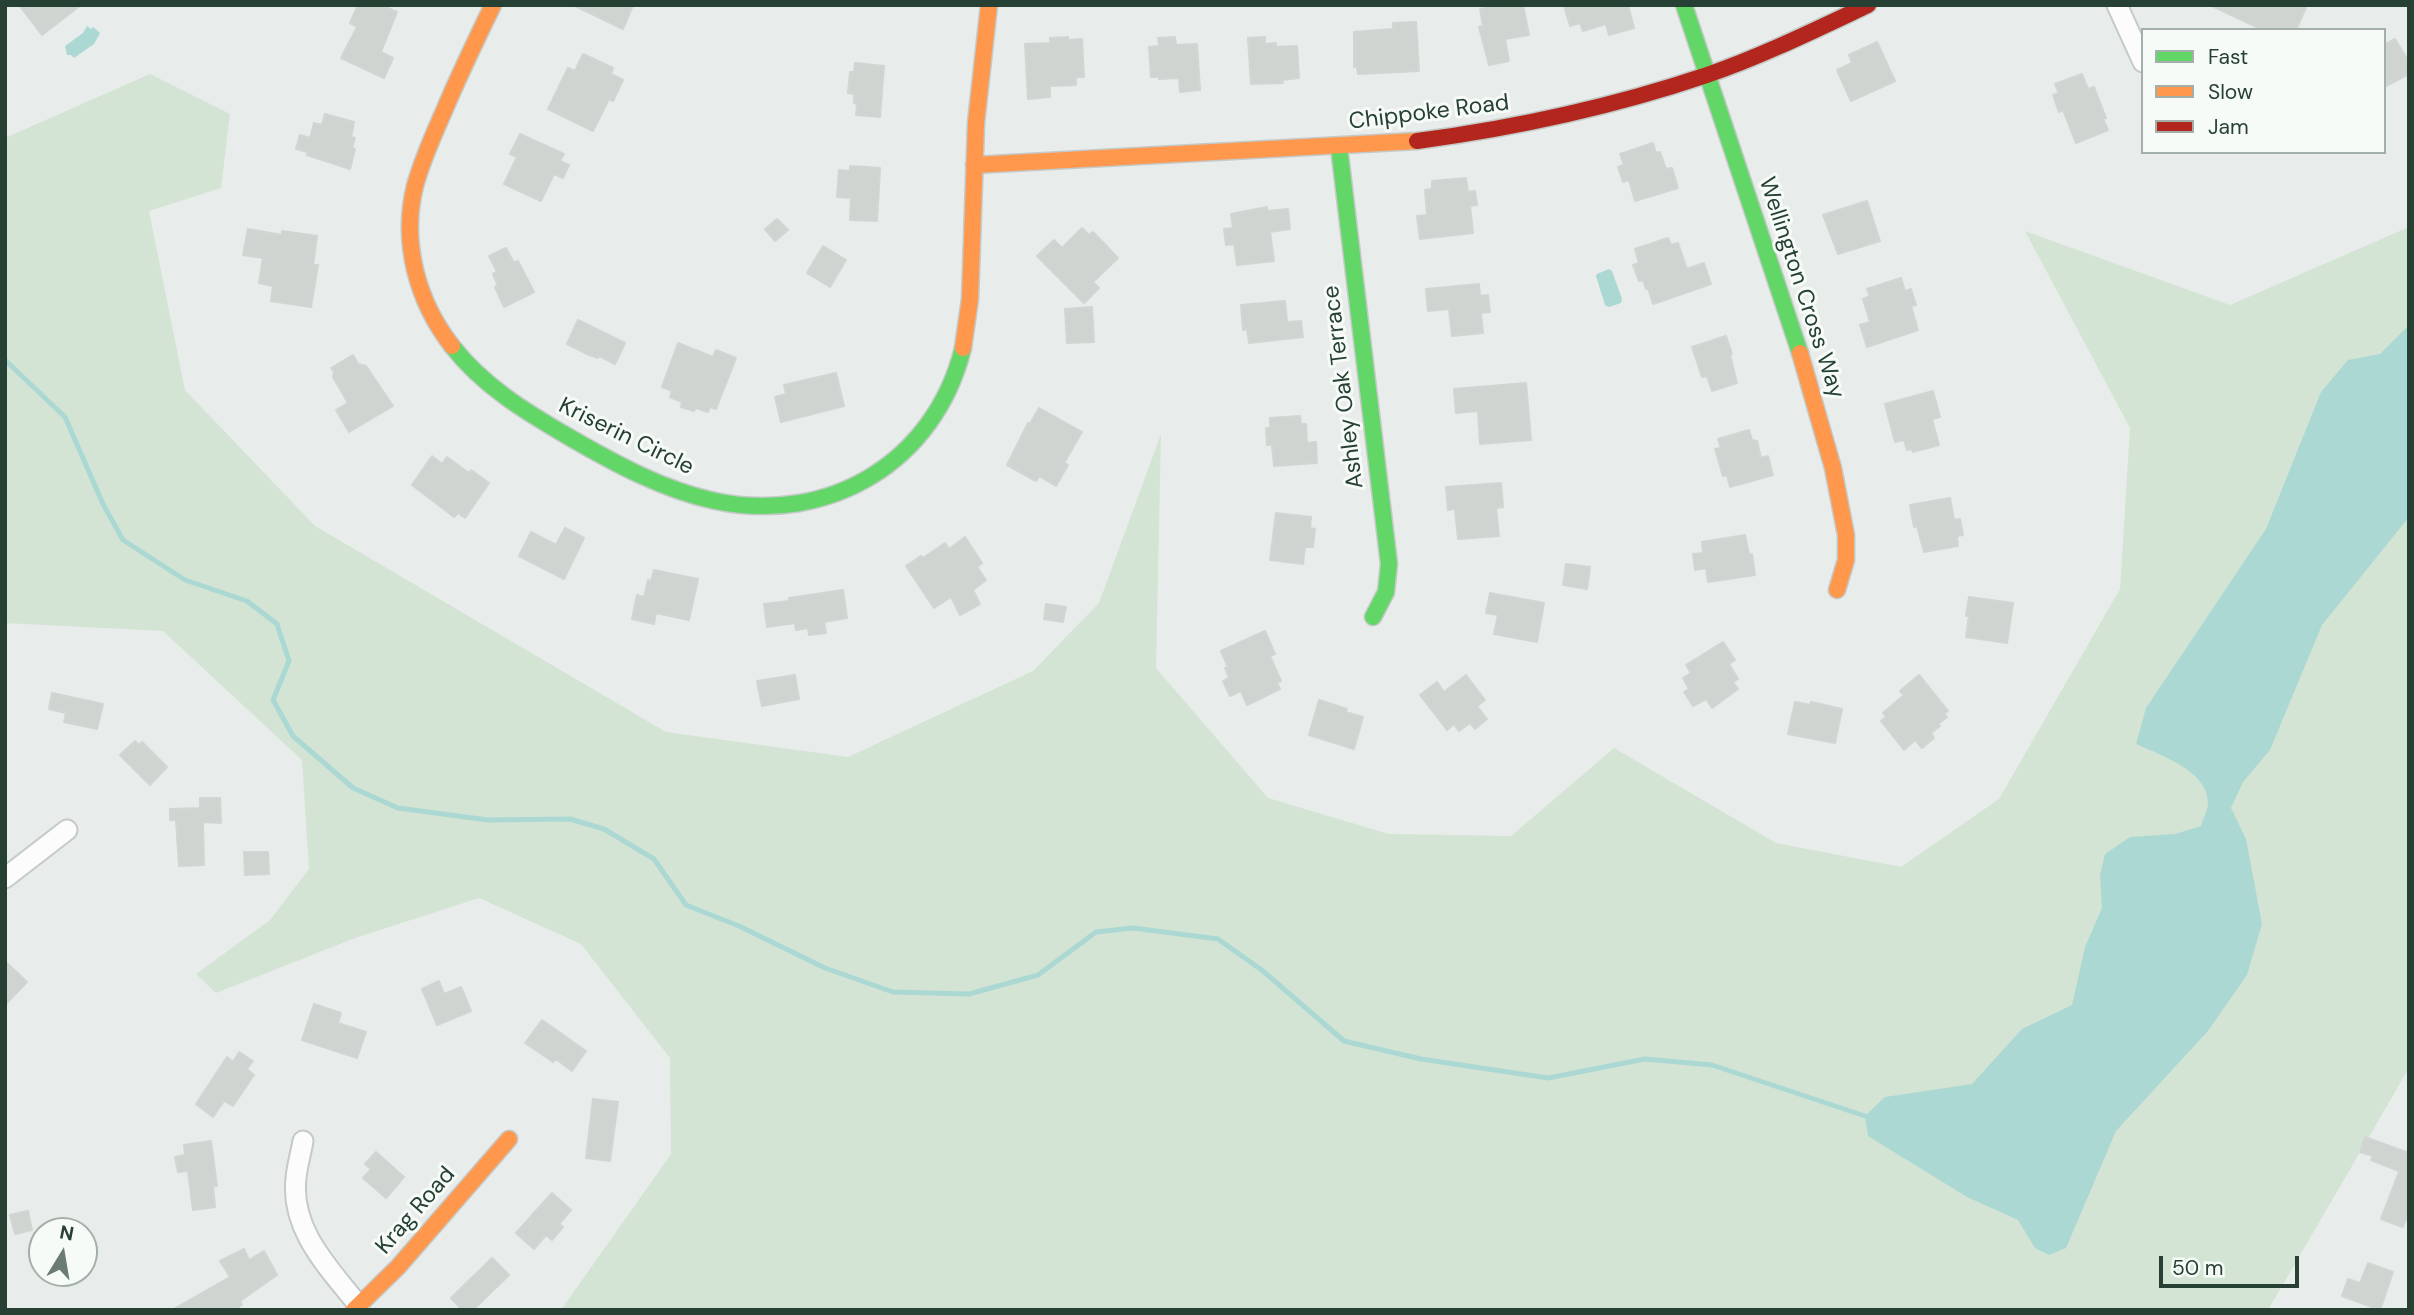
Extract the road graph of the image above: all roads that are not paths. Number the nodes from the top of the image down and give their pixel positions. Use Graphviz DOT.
graph roads {
  1 [pos="493,5"];
  2 [pos="989,5"];
  3 [pos="1684,5"];
  4 [pos="1868,5"];
  5 [pos="2117,5"];
  6 [pos="2141,58"];
  7 [pos="1707,75"];
  8 [pos="1339,147"];
  9 [pos="974,165"];
  10 [pos="1837,590"];
  11 [pos="1373,617"];
  12 [pos="67,831"];
  13 [pos="5,878"];
  14 [pos="509,1139"];
  15 [pos="303,1141"];
  16 [pos="356,1308"];
  1 -- 9 [label="street, Kriserin Circle"];
  2 -- 9 [label="street, Kriserin Circle"];
  3 -- 7 [label="street, Wellington Cross Way"];
  4 -- 7 [label="street, Chippoke Road"];
  5 -- 6 [label="street"];
  7 -- 8 [label="street, Chippoke Road"];
  7 -- 10 [label="street, Wellington Cross Way"];
  8 -- 9 [label="street, Chippoke Road"];
  8 -- 11 [label="street, Ashley Oak Terrace"];
  12 -- 13 [label="street"];
  14 -- 16 [label="street, Krag Road"];
  15 -- 16 [label="street"];
}
